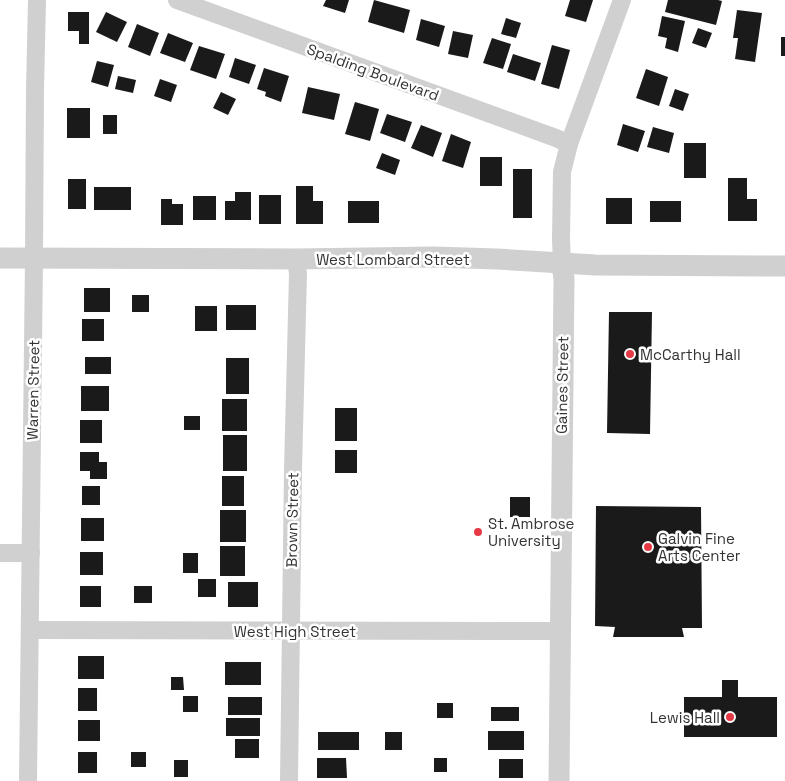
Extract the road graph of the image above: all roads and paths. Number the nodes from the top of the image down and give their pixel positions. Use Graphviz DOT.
graph roads {
  1 [pos="37,0"];
  2 [pos="177,0"];
  3 [pos="622,0"];
  4 [pos="569,144"];
  5 [pos="0,258"];
  6 [pos="34,258"];
  7 [pos="296,259"];
  8 [pos="562,264"];
  9 [pos="785,266"];
  10 [pos="0,552"];
  11 [pos="31,552"];
  12 [pos="30,630"];
  13 [pos="291,631"];
  14 [pos="560,631"];
  15 [pos="28,781"];
  16 [pos="289,781"];
  17 [pos="559,781"];
  1 -- 6 [label="street, Warren Street"];
  2 -- 4 [label="street, Spalding Boulevard"];
  3 -- 4 [label="street, Gaines Street"];
  4 -- 8 [label="street, Gaines Street"];
  5 -- 6 [label="street, West Lombard Street"];
  6 -- 7 [label="street, West Lombard Street"];
  6 -- 11 [label="street, Warren Street"];
  7 -- 8 [label="street, West Lombard Street"];
  7 -- 13 [label="street, Brown Street"];
  8 -- 9 [label="street, West Lombard Street"];
  8 -- 14 [label="street, Gaines Street"];
  10 -- 11 [label="street"];
  11 -- 12 [label="street, Warren Street"];
  12 -- 13 [label="street, West High Street"];
  12 -- 15 [label="street, Warren Street"];
  13 -- 14 [label="street, West High Street"];
  13 -- 16 [label="street, Brown Street"];
  14 -- 17 [label="street, Gaines Street"];
}
